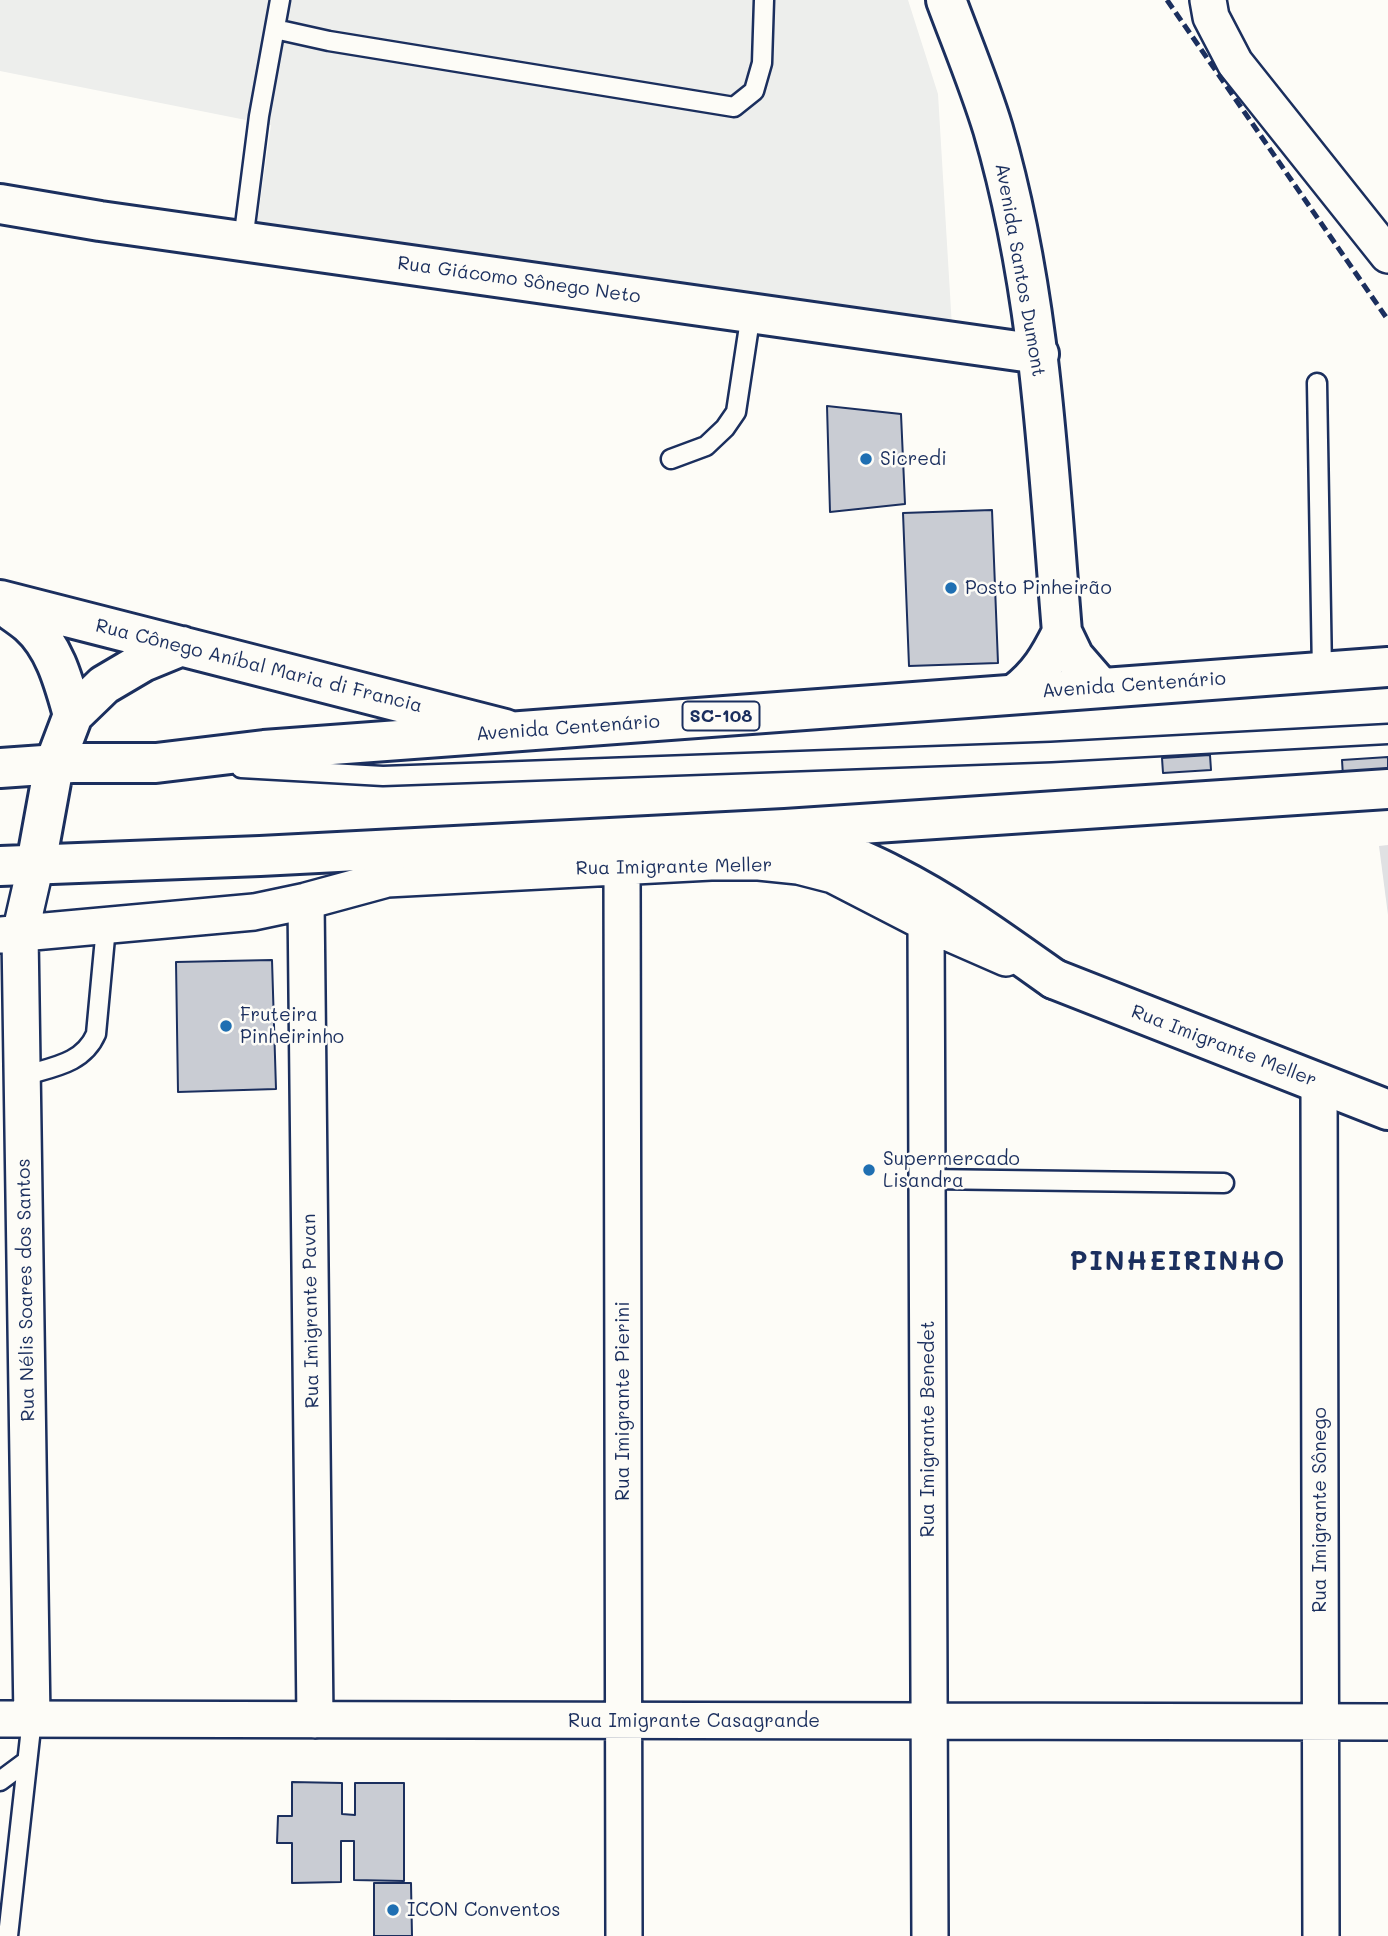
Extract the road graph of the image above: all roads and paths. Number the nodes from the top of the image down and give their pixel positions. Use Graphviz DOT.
graph roads {
  1 [pos="280,0"];
  2 [pos="764,0"];
  3 [pos="946,0"];
  4 [pos="1208,0"];
  5 [pos="275,29"];
  6 [pos="0,204"];
  7 [pos="243,241"];
  8 [pos="1388,255"];
  9 [pos="751,313"];
  10 [pos="1039,354"];
  11 [pos="1317,383"];
  12 [pos="671,459"];
  13 [pos="0,601"];
  14 [pos="1062,632"];
  15 [pos="182,646"];
  16 [pos="1388,667"];
  17 [pos="1322,672"];
  18 [pos="1100,687"];
  19 [pos="1016,693"];
  20 [pos="73,715"];
  21 [pos="517,732"];
  22 [pos="1388,734"];
  23 [pos="156,763"];
  24 [pos="54,765"];
  25 [pos="0,768"];
  26 [pos="1388,789"];
  27 [pos="785,829"];
  28 [pos="18,865"];
  29 [pos="622,866"];
  30 [pos="306,901"];
  31 [pos="926,923"];
  32 [pos="106,927"];
  33 [pos="10,935"];
  34 [pos="1054,979"];
  35 [pos="23,1076"];
  36 [pos="1319,1083"];
  37 [pos="1388,1110"];
  38 [pos="927,1179"];
  39 [pos="1224,1183"];
  40 [pos="16,1719"];
  41 [pos="316,1720"];
  42 [pos="624,1721"];
  43 [pos="929,1721"];
  44 [pos="1320,1722"];
  45 [pos="1388,1722"];
  46 [pos="27,1761"];
  47 [pos="0,1781"];
  48 [pos="8,1936"];
  49 [pos="624,1936"];
  50 [pos="930,1936"];
  51 [pos="1321,1936"];
  1 -- 5 [label="lane"];
  2 -- 5 [label="lane"];
  3 -- 10 [label="main road, Avenida Santos Dumont"];
  4 -- 8 [label="street"];
  5 -- 7 [label="lane"];
  6 -- 7 [label="main road, Rua Giácomo Sônego Neto"];
  7 -- 9 [label="main road, Rua Giácomo Sônego Neto"];
  9 -- 10 [label="main road, Rua Giácomo Sônego Neto"];
  9 -- 12 [label="lane"];
  10 -- 14 [label="main road, Avenida Santos Dumont"];
  11 -- 17 [label="lane"];
  13 -- 15 [label="main road, Rua Cônego Aníbal Maria di Francia"];
  13 -- 20 [label="main road"];
  14 -- 18 [label="main road, Avenida Santos Dumont"];
  14 -- 19 [label="main road"];
  15 -- 20 [label="main road"];
  15 -- 21 [label="main road, Rua Cônego Aníbal Maria di Francia"];
  16 -- 17 [label="main road, Avenida Centenário / SC-108"];
  17 -- 18 [label="main road, Avenida Centenário / SC-108"];
  18 -- 19 [label="main road, Avenida Centenário / SC-108"];
  19 -- 21 [label="main road, Avenida Centenário / SC-108"];
  20 -- 24 [label="main road"];
  21 -- 23 [label="main road, Avenida Centenário / SC-108"];
  22 -- 23 [label="lane"];
  23 -- 24 [label="main road, Avenida Centenário / SC-108"];
  24 -- 25 [label="main road, Avenida Centenário / SC-108"];
  24 -- 28 [label="main road"];
  26 -- 27 [label="main road"];
  27 -- 28 [label="main road"];
  27 -- 34 [label="main road"];
  28 -- 33 [label="street, Rua Nélis Soares dos Santos"];
  29 -- 30 [label="street, Rua Imigrante Meller"];
  29 -- 31 [label="street, Rua Imigrante Meller"];
  29 -- 42 [label="street, Rua Imigrante Pierini"];
  30 -- 32 [label="street, Rua Imigrante Meller"];
  30 -- 41 [label="street, Rua Imigrante Pavan"];
  31 -- 34 [label="street, Rua Imigrante Meller"];
  31 -- 38 [label="street, Rua Imigrante Benedet"];
  32 -- 33 [label="street, Rua Imigrante Meller"];
  32 -- 35 [label="lane"];
  33 -- 35 [label="street, Rua Nélis Soares dos Santos"];
  34 -- 36 [label="main road, Rua Imigrante Meller"];
  35 -- 40 [label="street, Rua Nélis Soares dos Santos"];
  36 -- 37 [label="main road, Rua Imigrante Meller"];
  36 -- 44 [label="street, Rua Imigrante Sônego"];
  38 -- 39 [label="lane"];
  38 -- 43 [label="street, Rua Imigrante Benedet"];
  40 -- 41 [label="street, Rua Imigrante Casagrande"];
  40 -- 46 [label="lane"];
  41 -- 42 [label="street, Rua Imigrante Casagrande"];
  42 -- 43 [label="street, Rua Imigrante Casagrande"];
  42 -- 49 [label="street, Rua Imigrante Pierini"];
  43 -- 44 [label="street, Rua Imigrante Casagrande"];
  43 -- 50 [label="street, Rua Imigrante Benedet"];
  44 -- 45 [label="street, Rua Imigrante Casagrande"];
  44 -- 51 [label="street, Rua Imigrante Sônego"];
  46 -- 47 [label="lane"];
  46 -- 48 [label="lane"];
}
